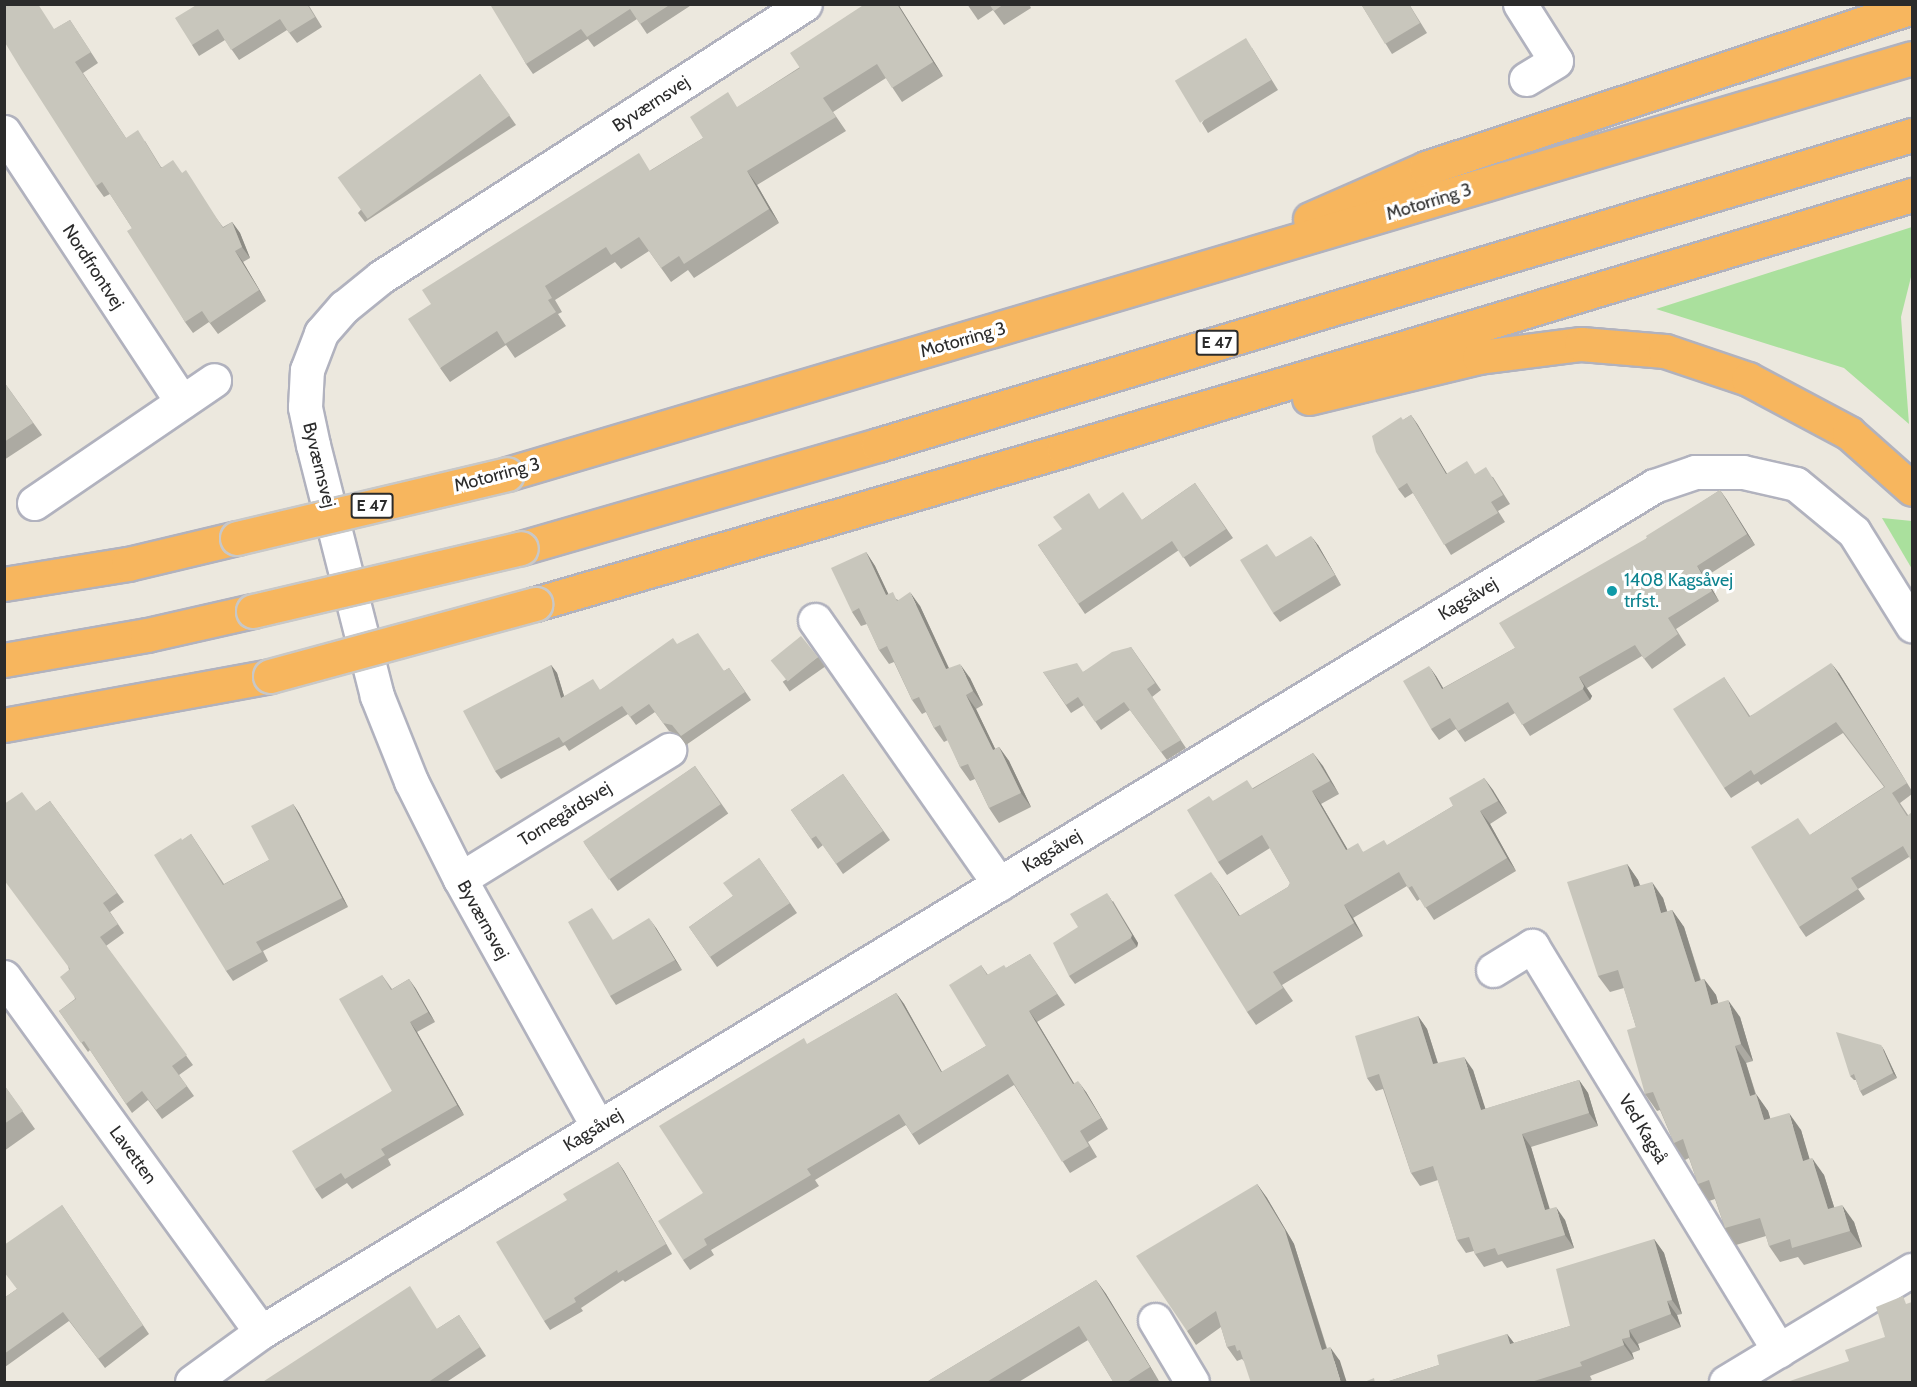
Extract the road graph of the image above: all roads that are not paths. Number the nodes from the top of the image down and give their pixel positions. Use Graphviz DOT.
graph roads {
  1 [pos="805,4"];
  2 [pos="1520,4"];
  3 [pos="1912,7"];
  4 [pos="1904,61"];
  5 [pos="1526,80"];
  6 [pos="4,132"];
  7 [pos="1912,135"];
  8 [pos="1912,195"];
  9 [pos="1182,275"];
  10 [pos="214,380"];
  11 [pos="182,402"];
  12 [pos="1064,450"];
  13 [pos="1912,489"];
  14 [pos="34,503"];
  15 [pos="4,584"];
  16 [pos="815,620"];
  17 [pos="1912,625"];
  18 [pos="4,660"];
  19 [pos="4,725"];
  20 [pos="669,750"];
  21 [pos="460,879"];
  22 [pos="999,884"];
  23 [pos="1493,970"];
  24 [pos="4,978"];
  25 [pos="598,1127"];
  26 [pos="1912,1270"];
  27 [pos="1155,1320"];
  28 [pos="261,1332"];
  29 [pos="1779,1351"];
  30 [pos="192,1383"];
  31 [pos="1192,1383"];
  32 [pos="1726,1383"];
  1 -- 21 [label="street, Byværnsvej"];
  2 -- 5 [label="street"];
  3 -- 9 [label="highway"];
  4 -- 9 [label="highway, Motorring 3 / E 47"];
  6 -- 11 [label="street, Nordfrontvej"];
  7 -- 18 [label="highway, E 47, bridge"];
  8 -- 12 [label="highway"];
  9 -- 15 [label="highway, Motorring 3 / E 47, bridge"];
  10 -- 11 [label="street"];
  11 -- 14 [label="street"];
  12 -- 13 [label="highway"];
  12 -- 19 [label="highway, bridge"];
  16 -- 22 [label="street"];
  17 -- 22 [label="street, Kagsåvej"];
  20 -- 21 [label="street, Tornegårdsvej"];
  21 -- 25 [label="street, Byværnsvej"];
  22 -- 25 [label="street, Kagsåvej"];
  23 -- 29 [label="street, Ved Kagså"];
  24 -- 28 [label="street, Lavetten"];
  25 -- 28 [label="street, Kagsåvej"];
  26 -- 29 [label="street"];
  27 -- 31 [label="street"];
  28 -- 30 [label="street, Kagsåvej"];
  29 -- 32 [label="street"];
}
